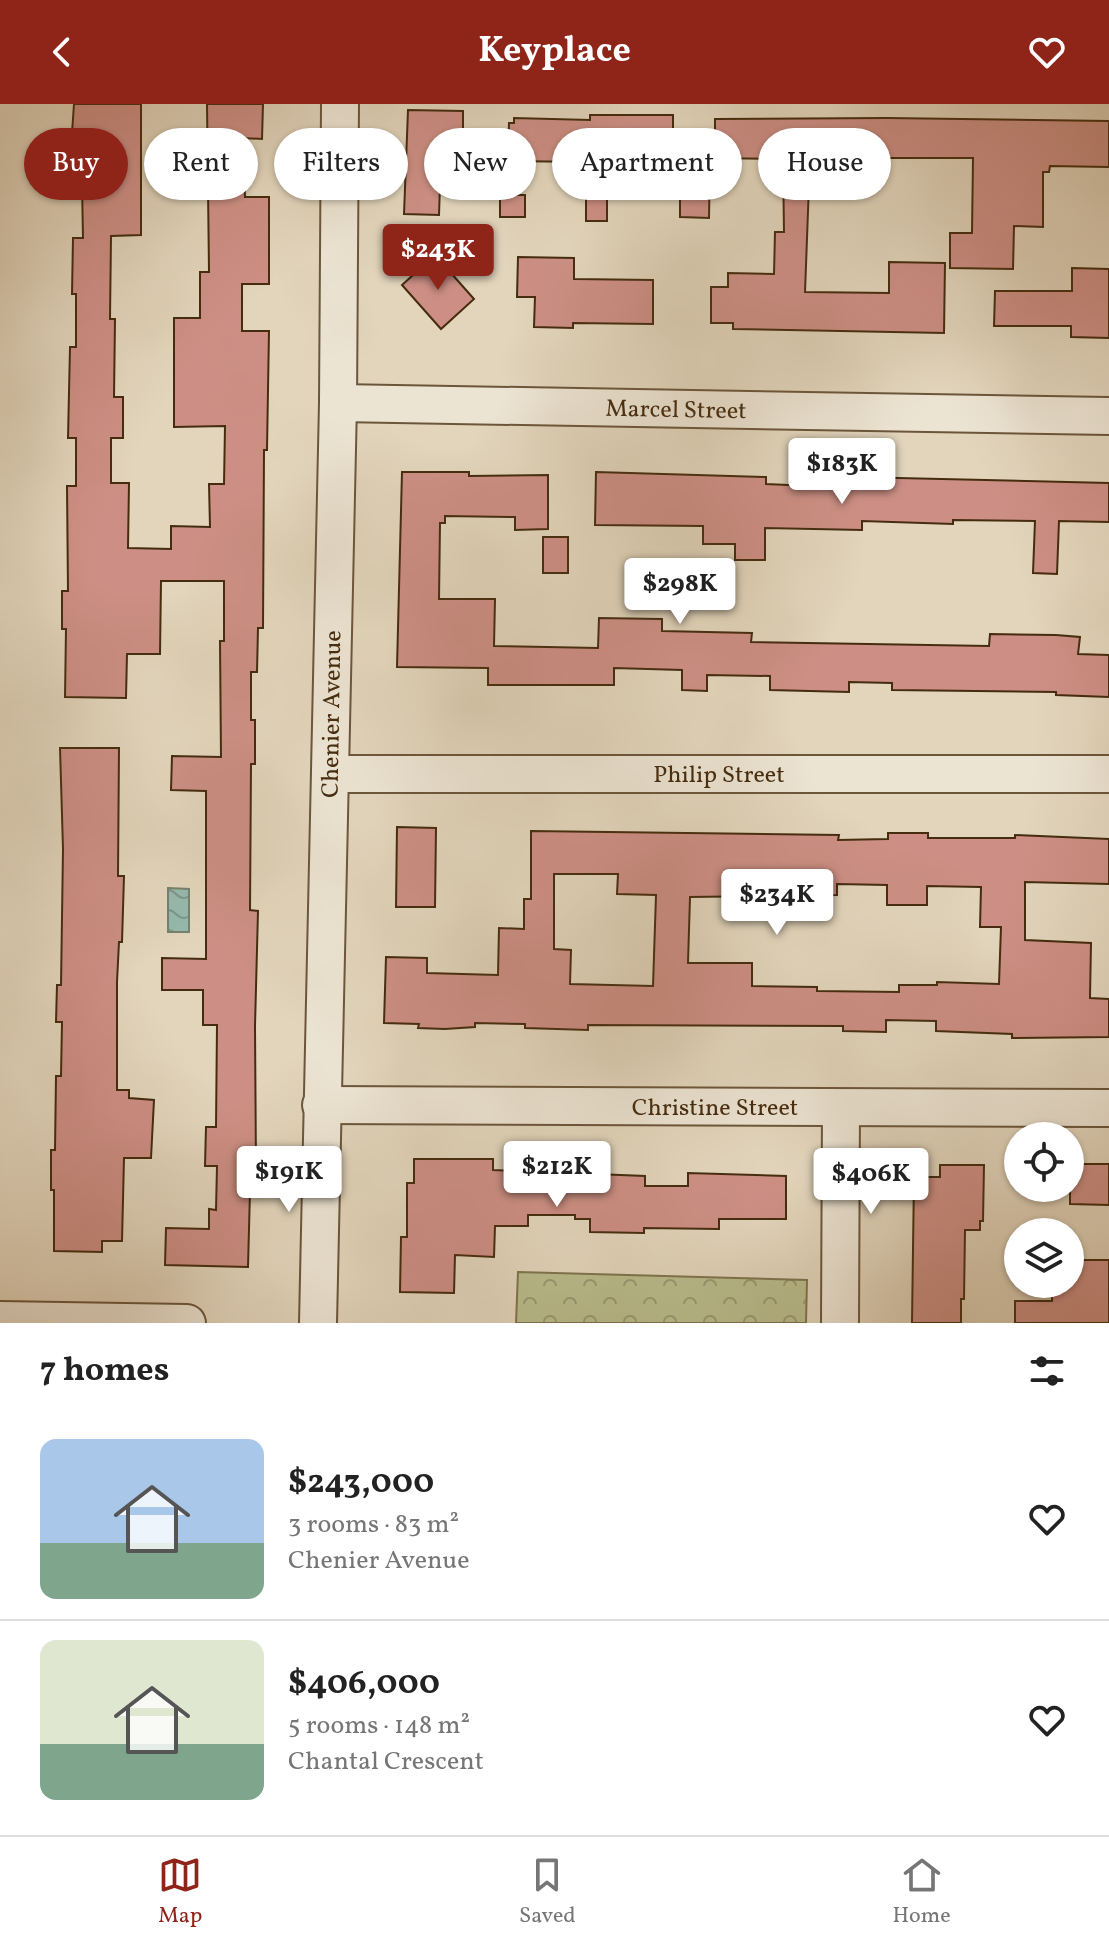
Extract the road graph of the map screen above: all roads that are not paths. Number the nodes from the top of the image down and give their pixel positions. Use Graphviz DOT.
graph roads {
  1 [pos="340,104"];
  2 [pos="338,403"];
  3 [pos="1109,416"];
  4 [pos="330,774"];
  5 [pos="1109,774"];
  6 [pos="321,1105"];
  7 [pos="841,1108"];
  8 [pos="1109,1108"];
  9 [pos="0,1320"];
  10 [pos="187,1323"];
  11 [pos="318,1323"];
  12 [pos="840,1323"];
  1 -- 2 [label="street, Chenier Avenue"];
  2 -- 3 [label="street, Marcel Street"];
  2 -- 4 [label="street, Chenier Avenue"];
  4 -- 5 [label="street, Philip Street"];
  4 -- 6 [label="street, Chenier Avenue"];
  6 -- 7 [label="street, Christine Street"];
  6 -- 11 [label="street, Chenier Avenue"];
  7 -- 8 [label="street, Christine Street"];
  7 -- 12 [label="street"];
  9 -- 10 [label="street"];
}
